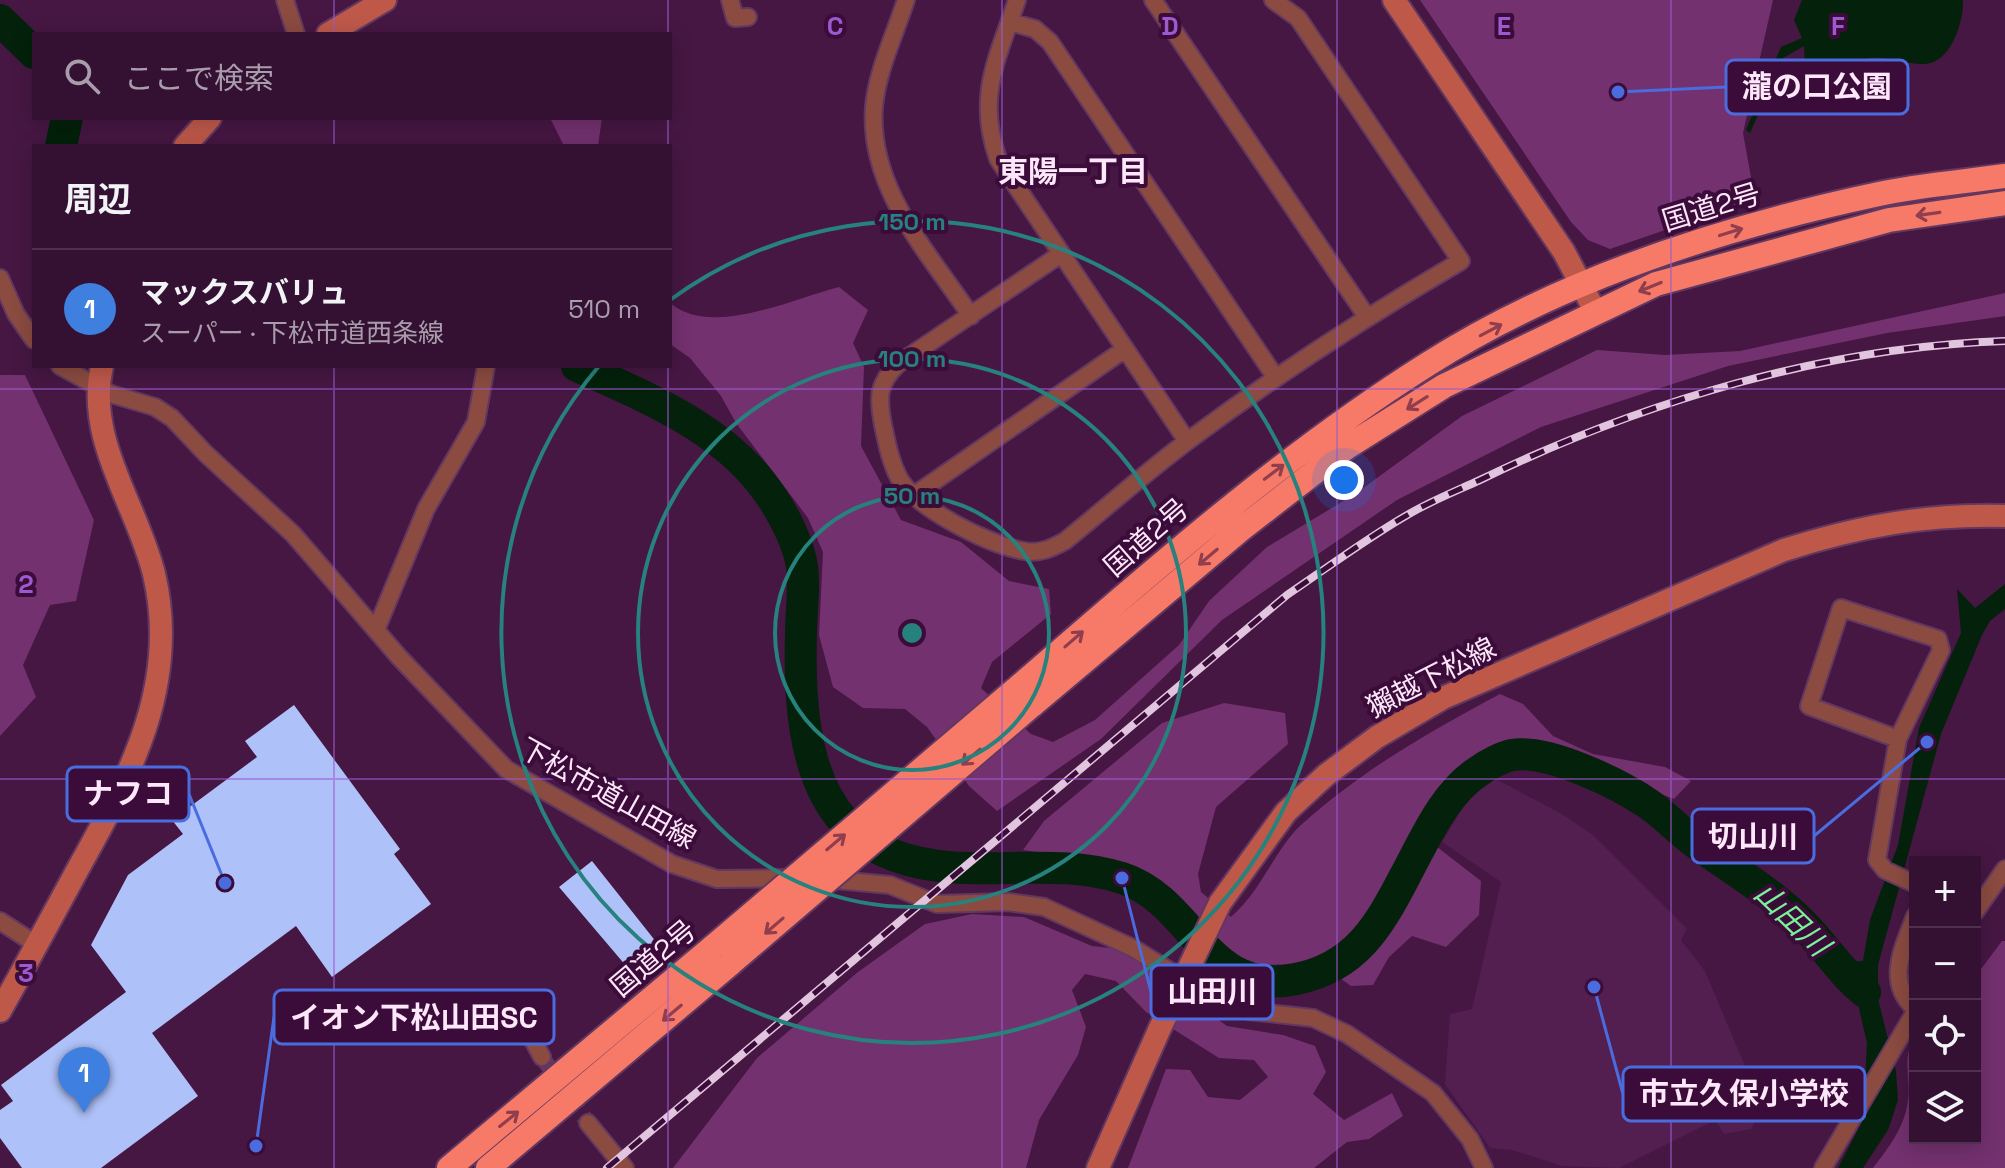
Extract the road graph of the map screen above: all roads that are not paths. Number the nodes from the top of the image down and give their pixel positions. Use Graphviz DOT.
graph roads {
  1 [pos="285,0"];
  2 [pos="385,0"];
  3 [pos="730,0"];
  4 [pos="906,0"];
  5 [pos="1017,0"];
  6 [pos="1153,0"];
  7 [pos="1273,0"];
  8 [pos="1394,0"];
  9 [pos="748,17"];
  10 [pos="1010,22"];
  11 [pos="295,32"];
  12 [pos="331,32"];
  13 [pos="208,120"];
  14 [pos="187,144"];
  15 [pos="2005,176"];
  16 [pos="2005,203"];
  17 [pos="1061,254"];
  18 [pos="0,278"];
  19 [pos="1584,286"];
  20 [pos="1595,311"];
  21 [pos="971,316"];
  22 [pos="1367,317"];
  23 [pos="32,337"];
  24 [pos="1125,349"];
  25 [pos="68,368"];
  26 [pos="486,368"];
  27 [pos="99,376"];
  28 [pos="1276,378"];
  29 [pos="1187,441"];
  30 [pos="913,496"];
  31 [pos="2005,516"];
  32 [pos="376,630"];
  33 [pos="1023,698"];
  34 [pos="1898,739"];
  35 [pos="2005,869"];
  36 [pos="1909,880"];
  37 [pos="1981,903"];
  38 [pos="0,921"];
  39 [pos="1910,928"];
  40 [pos="37,945"];
  41 [pos="512,1001"];
  42 [pos="1909,1001"];
  43 [pos="0,1011"];
  44 [pos="1909,1021"];
  45 [pos="542,1057"];
  46 [pos="588,1123"];
  47 [pos="449,1168"];
  48 [pos="488,1168"];
  49 [pos="625,1168"];
  50 [pos="1098,1168"];
  51 [pos="1484,1168"];
  52 [pos="1823,1168"];
  1 -- 11 [label="street"];
  2 -- 12 [label="main road"];
  3 -- 9 [label="street"];
  4 -- 21 [label="street"];
  5 -- 10 [label="street"];
  6 -- 22 [label="street"];
  7 -- 22 [label="street"];
  8 -- 19 [label="main road"];
  10 -- 17 [label="street"];
  10 -- 28 [label="street"];
  13 -- 14 [label="main road"];
  19 -- 15 [label="highway, 国道2号, one-way"];
  16 -- 20 [label="highway, 国道2号, one-way"];
  17 -- 21 [label="street"];
  17 -- 24 [label="street"];
  18 -- 23 [label="street"];
  19 -- 20 [label="main road"];
  33 -- 19 [label="highway, 国道2号, one-way"];
  20 -- 33 [label="highway, 国道2号, one-way"];
  21 -- 30 [label="street"];
  22 -- 28 [label="street"];
  24 -- 29 [label="street"];
  24 -- 30 [label="street"];
  25 -- 27 [label="street, 下松市道山田線"];
  26 -- 32 [label="street"];
  27 -- 32 [label="street, 下松市道山田線"];
  27 -- 40 [label="main road"];
  28 -- 29 [label="street"];
  29 -- 30 [label="street"];
  31 -- 50 [label="main road, 獺越下松線, bridge"];
  32 -- 51 [label="street, 下松市道山田線"];
  47 -- 33 [label="highway, 国道2号, one-way, bridge"];
  33 -- 48 [label="highway, 国道2号, one-way, bridge"];
  34 -- 34 [label="street"];
  34 -- 36 [label="street"];
  35 -- 37 [label="street"];
  38 -- 40 [label="street"];
  39 -- 42 [label="street"];
  40 -- 43 [label="main road"];
  41 -- 45 [label="street"];
  44 -- 52 [label="street"];
  46 -- 49 [label="street"];
}
